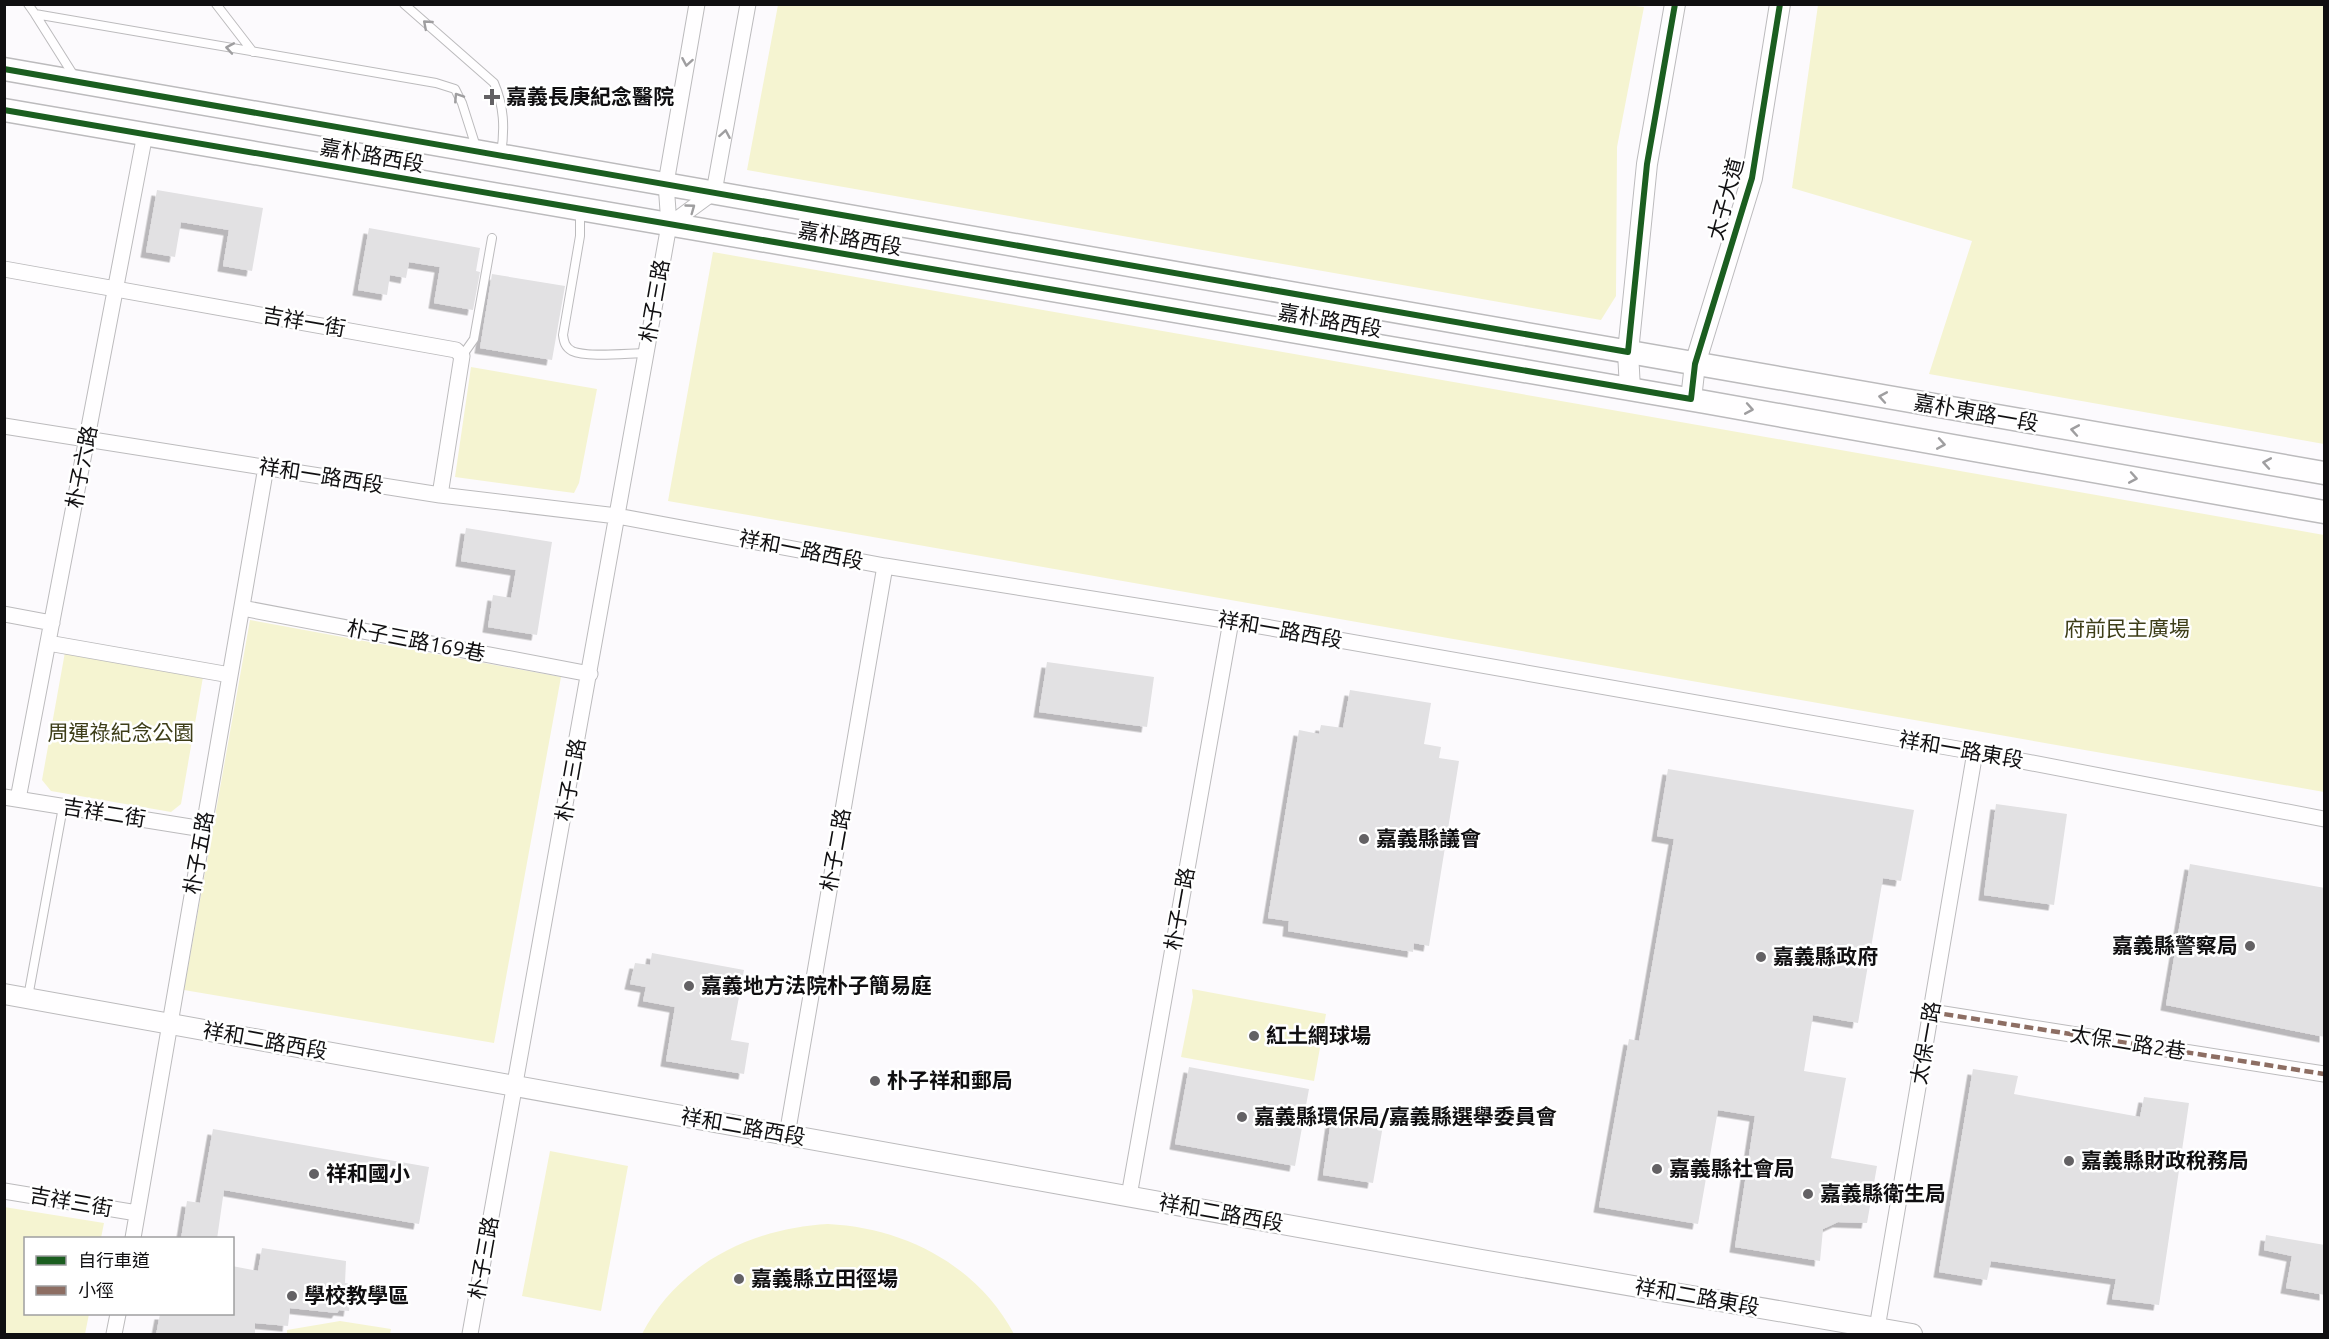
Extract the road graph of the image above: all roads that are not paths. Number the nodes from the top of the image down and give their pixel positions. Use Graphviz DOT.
graph roads {
  1 [pos="28,4"];
  2 [pos="216,4"];
  3 [pos="404,4"];
  4 [pos="697,4"];
  5 [pos="748,4"];
  6 [pos="1675,4"];
  7 [pos="1780,4"];
  8 [pos="34,14"];
  9 [pos="253,52"];
  10 [pos="4,69"];
  11 [pos="78,82"];
  12 [pos="4,110"];
  13 [pos="145,134"];
  14 [pos="478,151"];
  15 [pos="501,155"];
  16 [pos="666,183"];
  17 [pos="714,192"];
  18 [pos="580,209"];
  19 [pos="669,225"];
  20 [pos="492,238"];
  21 [pos="4,269"];
  22 [pos="116,289"];
  23 [pos="1628,352"];
  24 [pos="646,353"];
  25 [pos="462,357"];
  26 [pos="1695,364"];
  27 [pos="1630,389"];
  28 [pos="1691,399"];
  29 [pos="4,426"];
  30 [pos="87,439"];
  31 [pos="266,467"];
  32 [pos="2325,473"];
  33 [pos="440,495"];
  34 [pos="2325,513"];
  35 [pos="617,516"];
  36 [pos="885,566"];
  37 [pos="242,608"];
  38 [pos="4,614"];
  39 [pos="1232,621"];
  40 [pos="52,622"];
  41 [pos="48,643"];
  42 [pos="590,674"];
  43 [pos="230,675"];
  44 [pos="1596,685"];
  45 [pos="1975,752"];
  46 [pos="11,798"];
  47 [pos="63,807"];
  48 [pos="2325,819"];
  49 [pos="203,830"];
  50 [pos="4,994"];
  51 [pos="28,998"];
  52 [pos="1931,1012"];
  53 [pos="168,1023"];
  54 [pos="2325,1074"];
  55 [pos="515,1086"];
  56 [pos="787,1135"];
  57 [pos="4,1191"];
  58 [pos="1129,1196"];
  59 [pos="138,1213"];
  60 [pos="133,1237"];
  61 [pos="1482,1260"];
  62 [pos="118,1315"];
  63 [pos="1876,1331"];
  64 [pos="114,1335"];
  65 [pos="470,1335"];
  66 [pos="1912,1335"];
  1 -- 8 [label="lane"];
  2 -- 9 [label="lane"];
  15 -- 3 [label="lane, one-way"];
  4 -- 16 [label="street, 朴子三路, one-way"];
  17 -- 5 [label="street, one-way"];
  6 -- 23 [label="street"];
  7 -- 26 [label="street, 太子大道"];
  9 -- 8 [label="lane, one-way"];
  8 -- 11 [label="lane"];
  14 -- 9 [label="lane, one-way"];
  10 -- 11 [label="main road, 嘉朴路西段"];
  11 -- 14 [label="main road, 嘉朴路西段"];
  12 -- 13 [label="main road, 嘉朴路西段"];
  13 -- 18 [label="main road, 嘉朴路西段"];
  13 -- 22 [label="street, 朴子六路"];
  14 -- 15 [label="main road, 嘉朴路西段"];
  15 -- 16 [label="main road, 嘉朴路西段"];
  16 -- 17 [label="main road, 嘉朴路西段"];
  16 -- 19 [label="street, 朴子三路"];
  19 -- 17 [label="street, one-way"];
  17 -- 23 [label="main road, 嘉朴路西段"];
  18 -- 19 [label="main road, 嘉朴路西段"];
  18 -- 24 [label="lane"];
  19 -- 24 [label="street, 朴子三路"];
  19 -- 27 [label="main road, 嘉朴路西段"];
  20 -- 25 [label="lane"];
  21 -- 22 [label="street, 吉祥一街"];
  22 -- 25 [label="street, 吉祥一街"];
  22 -- 30 [label="street, 朴子六路"];
  23 -- 26 [label="main road, 嘉朴東路一段"];
  23 -- 27 [label="street"];
  24 -- 35 [label="street, 朴子三路"];
  25 -- 33 [label="street"];
  26 -- 28 [label="street, 太子大道"];
  32 -- 26 [label="main road, 嘉朴東路一段, one-way"];
  27 -- 28 [label="main road, 嘉朴路西段"];
  28 -- 34 [label="main road, 嘉朴東路一段, one-way"];
  29 -- 30 [label="street, 祥和一路西段"];
  30 -- 31 [label="street, 祥和一路西段"];
  30 -- 40 [label="street, 朴子六路"];
  31 -- 33 [label="street, 祥和一路西段"];
  31 -- 37 [label="street, 朴子五路"];
  33 -- 35 [label="street, 祥和一路西段"];
  35 -- 36 [label="street, 祥和一路西段"];
  35 -- 42 [label="street, 朴子三路"];
  36 -- 39 [label="street, 祥和一路西段"];
  36 -- 56 [label="street, 朴子二路"];
  37 -- 42 [label="street, 朴子三路169巷"];
  37 -- 43 [label="street, 朴子五路"];
  38 -- 40 [label="street"];
  39 -- 44 [label="street, 祥和一路西段"];
  39 -- 58 [label="street, 朴子一路"];
  40 -- 41 [label="street, 朴子六路"];
  41 -- 43 [label="street"];
  41 -- 46 [label="street, 朴子六路"];
  42 -- 55 [label="street, 朴子三路"];
  43 -- 49 [label="street, 朴子五路"];
  44 -- 45 [label="street, 祥和一路東段"];
  45 -- 48 [label="street, 祥和一路東段"];
  45 -- 52 [label="street, 太保一路"];
  46 -- 47 [label="street, 吉祥二街"];
  47 -- 49 [label="street, 吉祥二街"];
  47 -- 51 [label="lane"];
  49 -- 53 [label="street, 朴子五路"];
  50 -- 51 [label="street, 祥和二路西段"];
  51 -- 53 [label="street, 祥和二路西段"];
  52 -- 54 [label="street, 太保二路2巷"];
  52 -- 63 [label="street, 太保一路"];
  53 -- 55 [label="street, 祥和二路西段"];
  53 -- 59 [label="street, 朴子五路"];
  55 -- 56 [label="street, 祥和二路西段"];
  55 -- 65 [label="street, 朴子三路"];
  56 -- 58 [label="street, 祥和二路西段"];
  57 -- 59 [label="street, 吉祥三街"];
  58 -- 61 [label="street, 祥和二路西段"];
  59 -- 60 [label="street, 朴子五路"];
  61 -- 63 [label="street, 祥和二路東段"];
  62 -- 64 [label="street"];
  63 -- 66 [label="street, 祥和二路東段"];
}
